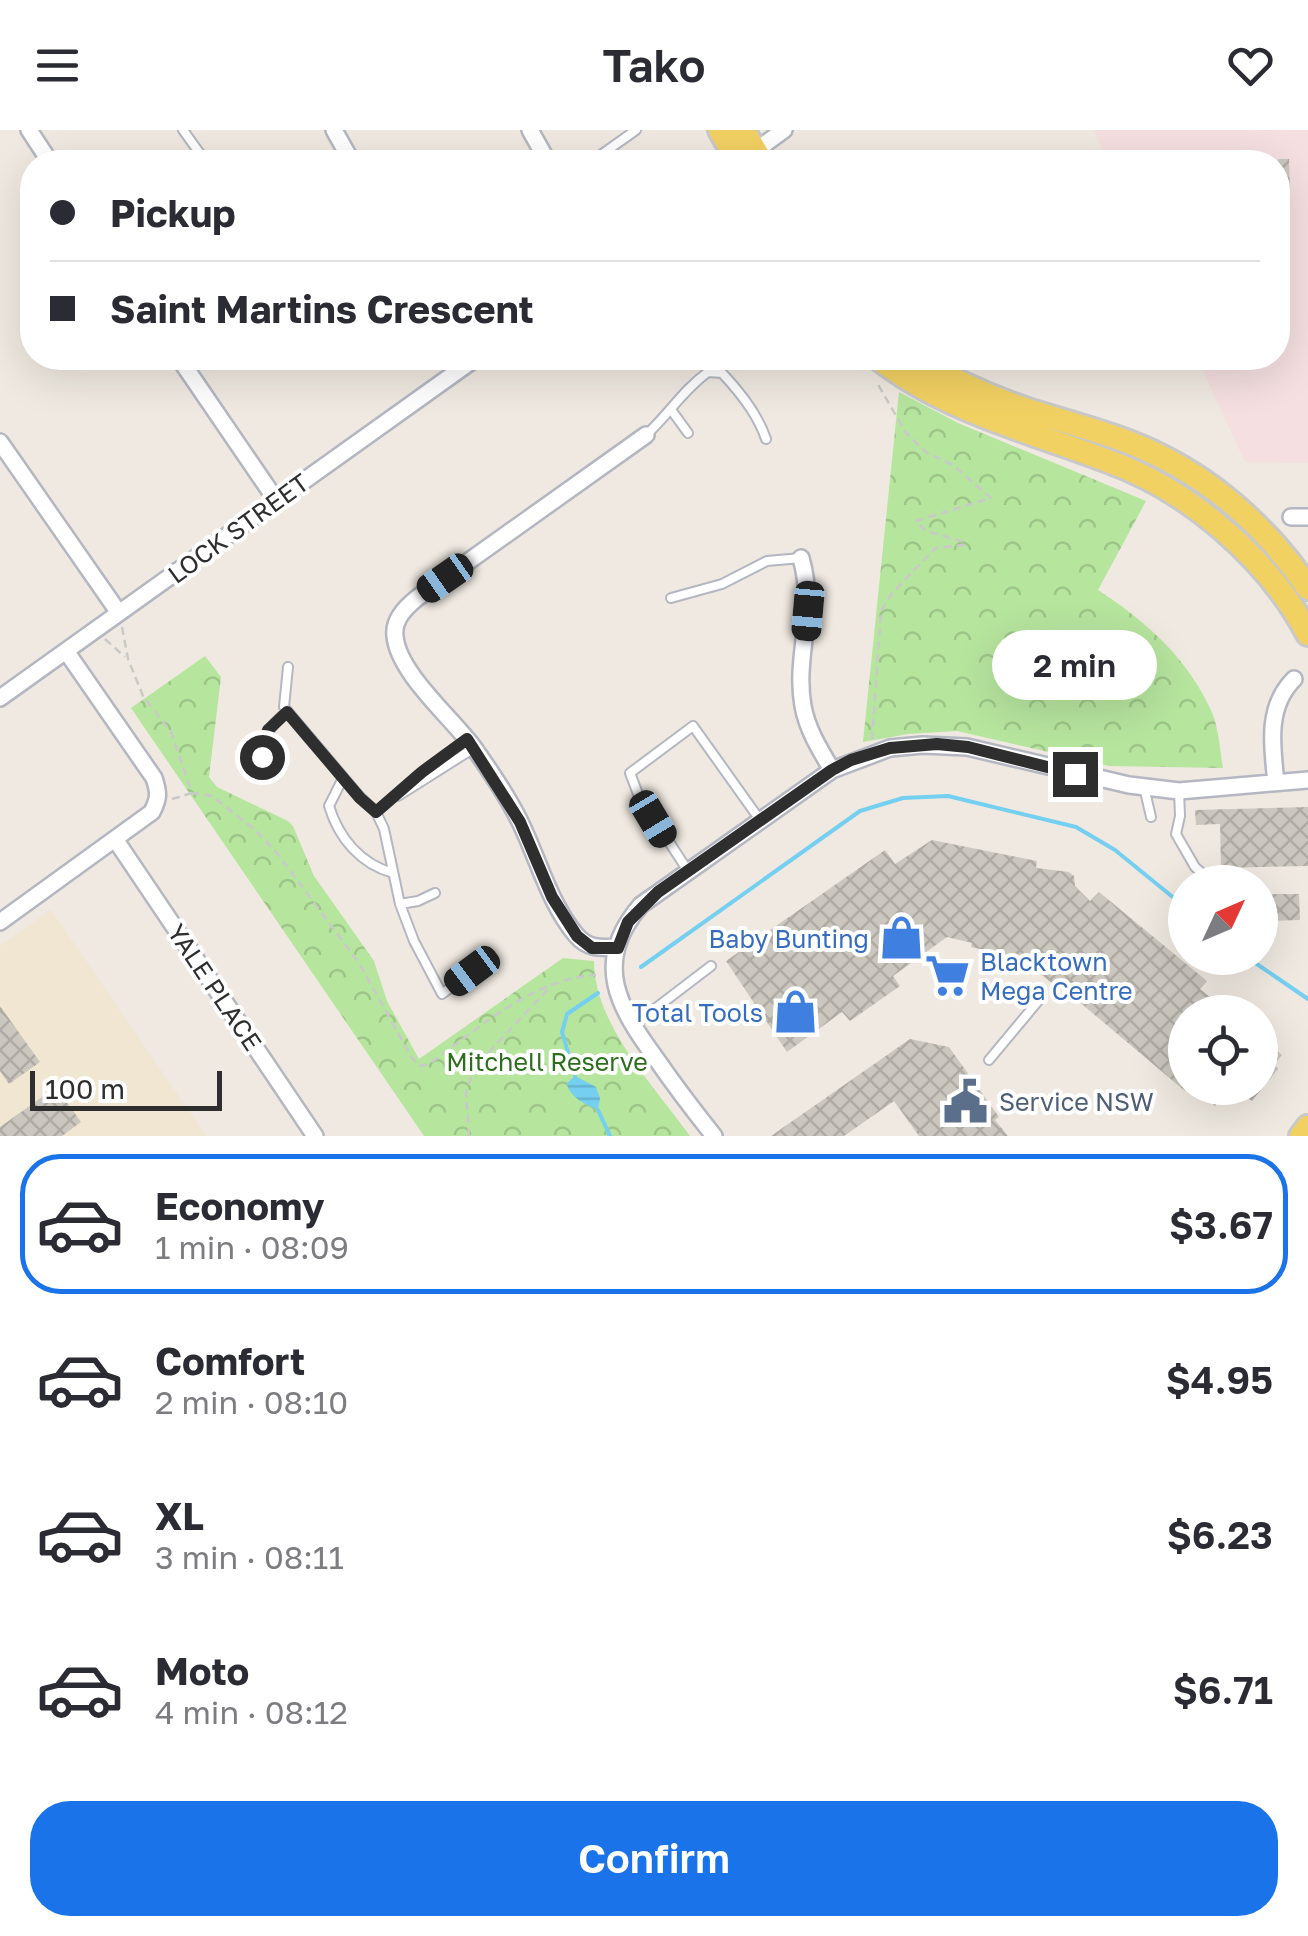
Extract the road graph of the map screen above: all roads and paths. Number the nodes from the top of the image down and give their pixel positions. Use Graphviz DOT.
graph roads {
  1 [pos="636,130"];
  2 [pos="720,130"];
  3 [pos="784,130"];
  4 [pos="608,150"];
  5 [pos="739,150"];
  6 [pos="761,150"];
  7 [pos="187,370"];
  8 [pos="454,370"];
  9 [pos="877,370"];
  10 [pos="883,370"];
  11 [pos="936,370"];
  12 [pos="672,411"];
  13 [pos="688,433"];
  14 [pos="646,436"];
  15 [pos="766,439"];
  16 [pos="0,442"];
  17 [pos="276,500"];
  18 [pos="801,558"];
  19 [pos="1307,585"];
  20 [pos="671,598"];
  21 [pos="120,620"];
  22 [pos="1308,634"];
  23 [pos="104,638"];
  24 [pos="66,651"];
  25 [pos="128,659"];
  26 [pos="288,666"];
  27 [pos="1294,679"];
  28 [pos="0,698"];
  29 [pos="287,712"];
  30 [pos="470,744"];
  31 [pos="873,752"];
  32 [pos="261,770"];
  33 [pos="832,770"];
  34 [pos="343,778"];
  35 [pos="1308,780"];
  36 [pos="1276,782"];
  37 [pos="1144,786"];
  38 [pos="1179,791"];
  39 [pos="192,793"];
  40 [pos="156,804"];
  41 [pos="376,812"];
  42 [pos="1151,817"];
  43 [pos="760,820"];
  44 [pos="115,839"];
  45 [pos="1194,865"];
  46 [pos="688,871"];
  47 [pos="393,873"];
  48 [pos="436,892"];
  49 [pos="400,904"];
  50 [pos="0,922"];
  51 [pos="618,948"];
  52 [pos="711,966"];
  53 [pos="472,971"];
  54 [pos="596,976"];
  55 [pos="553,984"];
  56 [pos="1039,1000"];
  57 [pos="632,1026"];
  58 [pos="989,1060"];
  59 [pos="1308,1127"];
  60 [pos="315,1136"];
  61 [pos="468,1136"];
  62 [pos="714,1136"];
  63 [pos="1301,1136"];
  1 -- 4 [label="lane"];
  2 -- 5 [label="main road"];
  3 -- 6 [label="street"];
  7 -- 17 [label="street"];
  8 -- 17 [label="street, LOCK STREET"];
  9 -- 31 [label="path"];
  10 -- 22 [label="main road"];
  11 -- 19 [label="main road"];
  12 -- 13 [label="lane"];
  12 -- 14 [label="lane"];
  12 -- 15 [label="lane"];
  14 -- 30 [label="street"];
  16 -- 21 [label="street"];
  17 -- 21 [label="street, LOCK STREET"];
  18 -- 20 [label="lane"];
  18 -- 33 [label="street"];
  21 -- 24 [label="street, LOCK STREET"];
  21 -- 25 [label="path"];
  23 -- 25 [label="path"];
  24 -- 28 [label="street, LOCK STREET"];
  24 -- 40 [label="street"];
  25 -- 39 [label="path"];
  26 -- 29 [label="lane"];
  27 -- 36 [label="street"];
  29 -- 32 [label="lane"];
  29 -- 34 [label="lane"];
  30 -- 41 [label="lane"];
  30 -- 51 [label="street"];
  31 -- 33 [label="street"];
  31 -- 37 [label="street"];
  33 -- 43 [label="street"];
  34 -- 41 [label="lane"];
  34 -- 47 [label="lane"];
  35 -- 36 [label="street"];
  36 -- 38 [label="street"];
  37 -- 38 [label="street"];
  37 -- 42 [label="lane"];
  38 -- 45 [label="lane"];
  39 -- 40 [label="path"];
  39 -- 55 [label="path"];
  40 -- 44 [label="street"];
  41 -- 47 [label="lane"];
  43 -- 46 [label="street"];
  43 -- 46 [label="lane"];
  44 -- 50 [label="street"];
  44 -- 60 [label="street, YALE PLACE"];
  46 -- 51 [label="street"];
  47 -- 49 [label="lane"];
  48 -- 49 [label="lane"];
  49 -- 53 [label="lane"];
  51 -- 57 [label="street"];
  52 -- 57 [label="lane"];
  54 -- 55 [label="path"];
  55 -- 61 [label="path"];
  56 -- 58 [label="lane"];
  57 -- 62 [label="street"];
  59 -- 63 [label="main road"];
}
